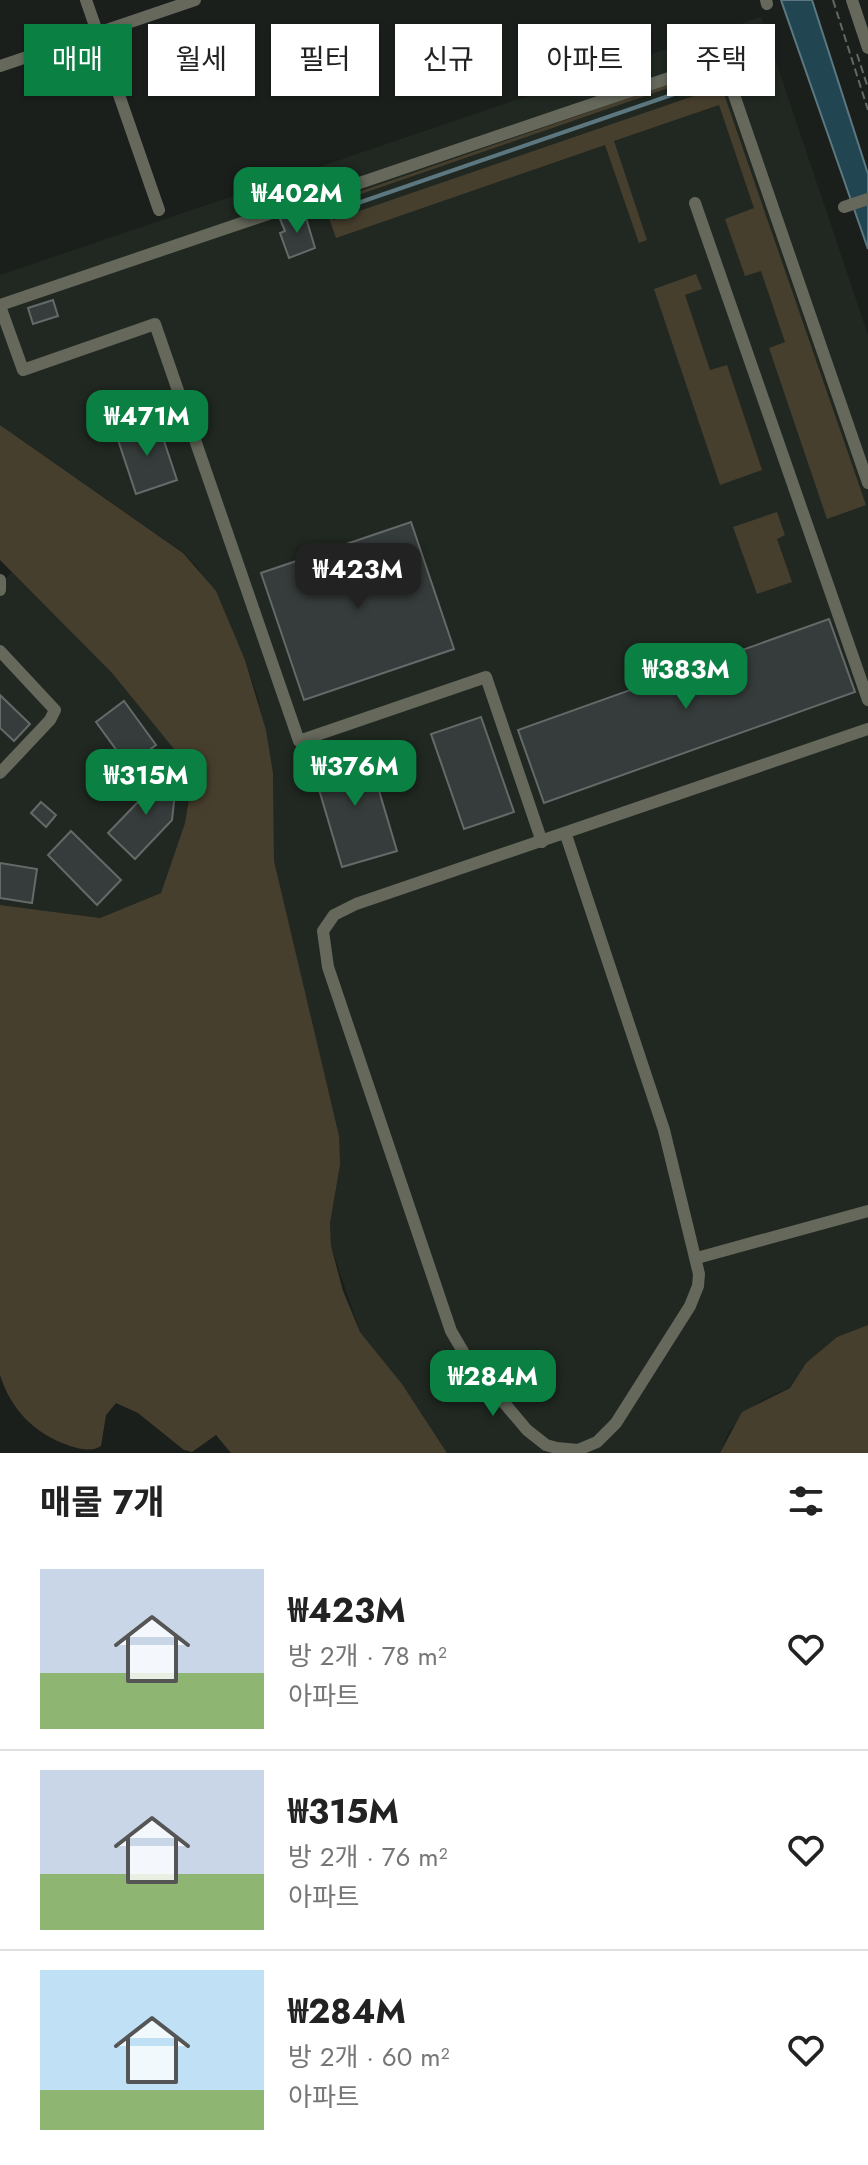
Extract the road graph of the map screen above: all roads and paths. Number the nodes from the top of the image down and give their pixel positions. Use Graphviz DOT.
graph roads {
  1 [pos="86,0"];
  2 [pos="195,0"];
  3 [pos="833,0"];
  4 [pos="852,0"];
  5 [pos="94,24"];
  6 [pos="124,24"];
  7 [pos="868,48"];
  8 [pos="24,58"];
  9 [pos="0,66"];
  10 [pos="119,96"];
  11 [pos="868,110"];
  12 [pos="868,199"];
  13 [pos="695,203"];
  14 [pos="844,207"];
  15 [pos="159,210"];
  16 [pos="0,305"];
  17 [pos="868,483"];
  18 [pos="0,580"];
  19 [pos="0,590"];
  20 [pos="0,651"];
  21 [pos="868,700"];
  22 [pos="868,729"];
  23 [pos="0,773"];
  24 [pos="566,835"];
  25 [pos="542,842"];
  26 [pos="868,1211"];
  27 [pos="697,1258"];
  1 -- 5 [label="street"];
  2 -- 6 [label="street"];
  3 -- 11 [label="path"];
  4 -- 7 [label="street"];
  8 -- 9 [label="street"];
  10 -- 15 [label="street"];
  12 -- 14 [label="street"];
  13 -- 21 [label="street"];
  16 -- 17 [label="street"];
  16 -- 25 [label="street"];
  18 -- 19 [label="street"];
  20 -- 23 [label="street"];
  22 -- 24 [label="street"];
  24 -- 25 [label="street"];
  24 -- 27 [label="street"];
  25 -- 27 [label="street"];
  26 -- 27 [label="street"];
}
